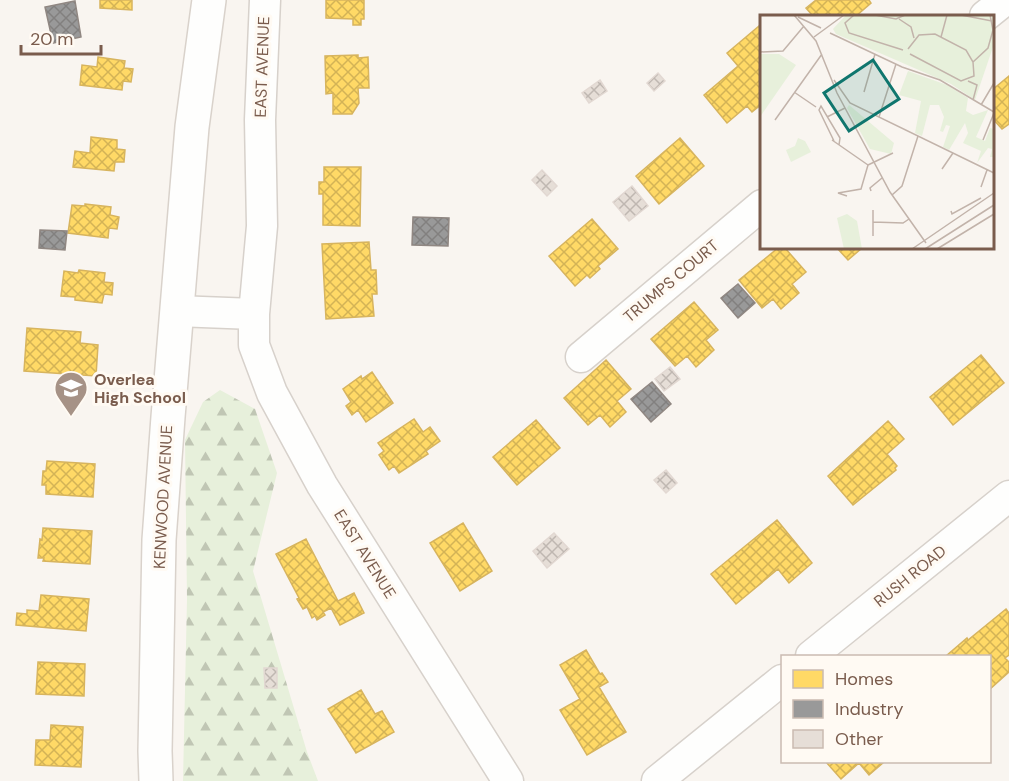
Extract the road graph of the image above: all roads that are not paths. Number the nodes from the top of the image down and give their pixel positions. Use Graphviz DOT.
graph roads {
  1 [pos="209,0"];
  2 [pos="265,0"];
  3 [pos="1005,0"];
  4 [pos="986,15"];
  5 [pos="760,207"];
  6 [pos="176,311"];
  7 [pos="254,314"];
  8 [pos="581,357"];
  9 [pos="1009,496"];
  10 [pos="813,655"];
  11 [pos="781,682"];
  12 [pos="156,781"];
  13 [pos="508,781"];
  14 [pos="657,781"];
  1 -- 6 [label="main road, KENWOOD AVENUE"];
  2 -- 7 [label="street, EAST AVENUE"];
  3 -- 4 [label="street"];
  5 -- 8 [label="street, TRUMPS COURT"];
  6 -- 7 [label="street"];
  6 -- 12 [label="main road, KENWOOD AVENUE"];
  7 -- 13 [label="street, EAST AVENUE"];
  9 -- 10 [label="street, RUSH ROAD"];
  11 -- 14 [label="street"];
}
